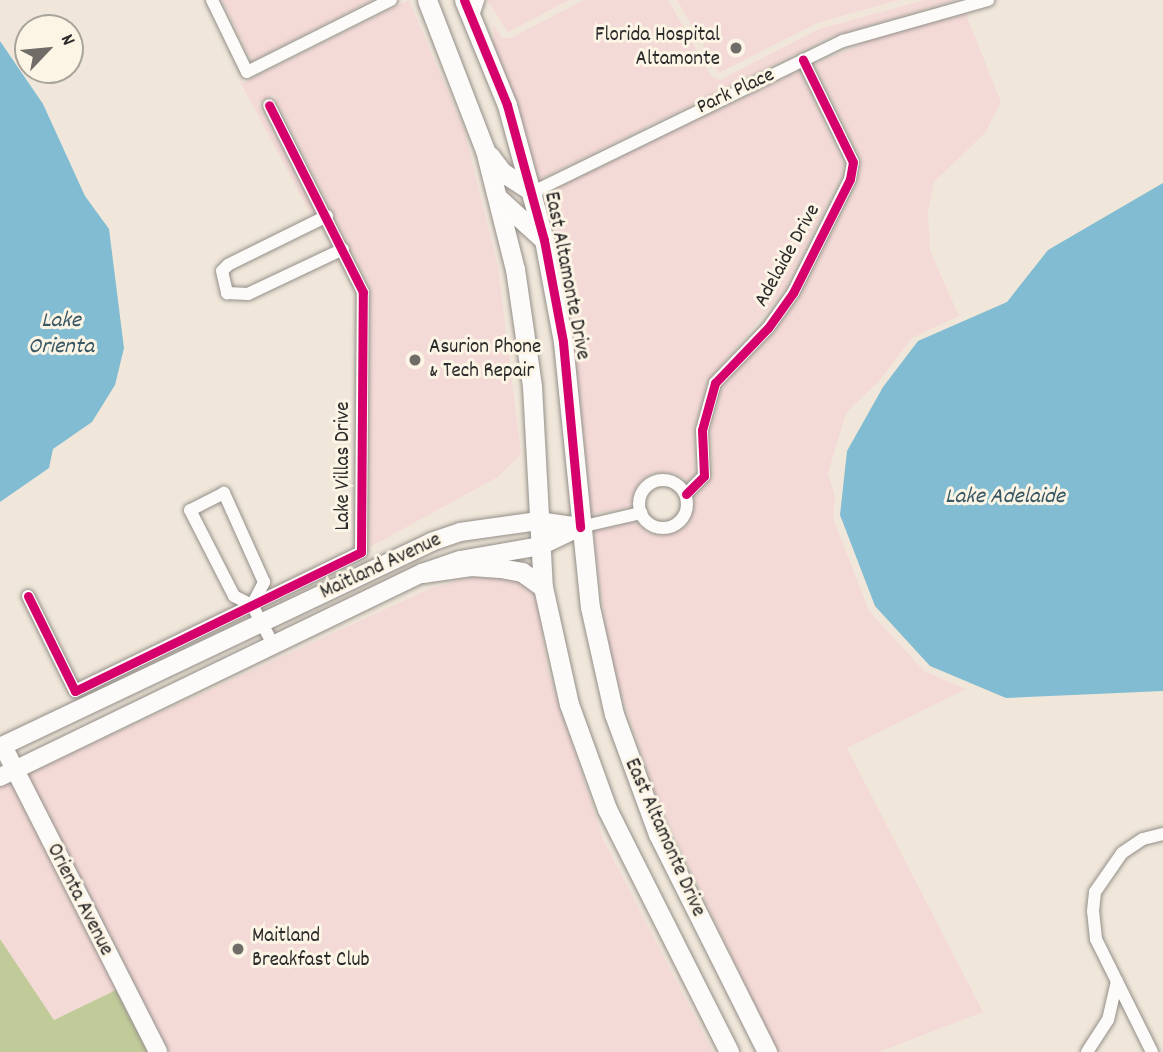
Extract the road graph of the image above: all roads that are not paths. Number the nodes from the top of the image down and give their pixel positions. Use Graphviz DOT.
graph roads {
  1 [pos="212,0"];
  2 [pos="391,0"];
  3 [pos="427,0"];
  4 [pos="464,0"];
  5 [pos="981,1"];
  6 [pos="475,9"];
  7 [pos="803,60"];
  8 [pos="269,105"];
  9 [pos="485,150"];
  10 [pos="533,192"];
  11 [pos="498,198"];
  12 [pos="327,216"];
  13 [pos="544,240"];
  14 [pos="343,249"];
  15 [pos="686,494"];
  16 [pos="641,513"];
  17 [pos="538,521"];
  18 [pos="580,527"];
  19 [pos="540,546"];
  20 [pos="422,573"];
  21 [pos="543,587"];
  22 [pos="28,596"];
  23 [pos="251,605"];
  24 [pos="262,624"];
  25 [pos="274,646"];
  26 [pos="1,747"];
  27 [pos="8,774"];
  28 [pos="1163,834"];
  29 [pos="675,946"];
  30 [pos="719,957"];
  31 [pos="1117,981"];
  32 [pos="158,1052"];
  33 [pos="729,1052"];
  34 [pos="767,1052"];
  35 [pos="1087,1052"];
  36 [pos="1152,1052"];
  1 -- 2 [label="street"];
  3 -- 9 [label="main road"];
  4 -- 6 [label="main road, East Altamonte Drive"];
  5 -- 7 [label="street, Park Place"];
  6 -- 10 [label="main road, East Altamonte Drive"];
  7 -- 10 [label="street, Park Place"];
  7 -- 15 [label="street, Adelaide Drive"];
  8 -- 12 [label="street, Lake Villas Drive"];
  9 -- 10 [label="main road"];
  9 -- 11 [label="main road, East Altamonte Drive"];
  10 -- 13 [label="main road, East Altamonte Drive"];
  11 -- 13 [label="main road"];
  11 -- 17 [label="main road, East Altamonte Drive"];
  12 -- 14 [label="street, Lake Villas Drive"];
  12 -- 14 [label="street"];
  13 -- 18 [label="main road, East Altamonte Drive"];
  14 -- 23 [label="street, Lake Villas Drive"];
  15 -- 16 [label="street, Adelaide Drive"];
  15 -- 16 [label="street"];
  16 -- 18 [label="street"];
  17 -- 18 [label="main road, Maitland Avenue"];
  17 -- 19 [label="main road, East Altamonte Drive"];
  17 -- 24 [label="main road, Maitland Avenue"];
  18 -- 19 [label="main road, Maitland Avenue"];
  18 -- 30 [label="main road, East Altamonte Drive"];
  19 -- 20 [label="main road, Maitland Avenue"];
  19 -- 21 [label="main road, East Altamonte Drive"];
  20 -- 21 [label="main road"];
  20 -- 25 [label="main road, Maitland Avenue"];
  21 -- 29 [label="main road, East Altamonte Drive"];
  22 -- 23 [label="street, Lake Villas Drive"];
  23 -- 23 [label="street"];
  23 -- 24 [label="street"];
  24 -- 25 [label="street"];
  24 -- 26 [label="main road, Maitland Avenue"];
  25 -- 27 [label="main road, Maitland Avenue"];
  26 -- 27 [label="main road, Orienta Avenue"];
  27 -- 32 [label="main road, Orienta Avenue"];
  28 -- 31 [label="street"];
  29 -- 30 [label="main road"];
  29 -- 33 [label="main road, East Altamonte Drive"];
  30 -- 34 [label="main road, East Altamonte Drive"];
  31 -- 35 [label="street"];
  31 -- 36 [label="street"];
}
